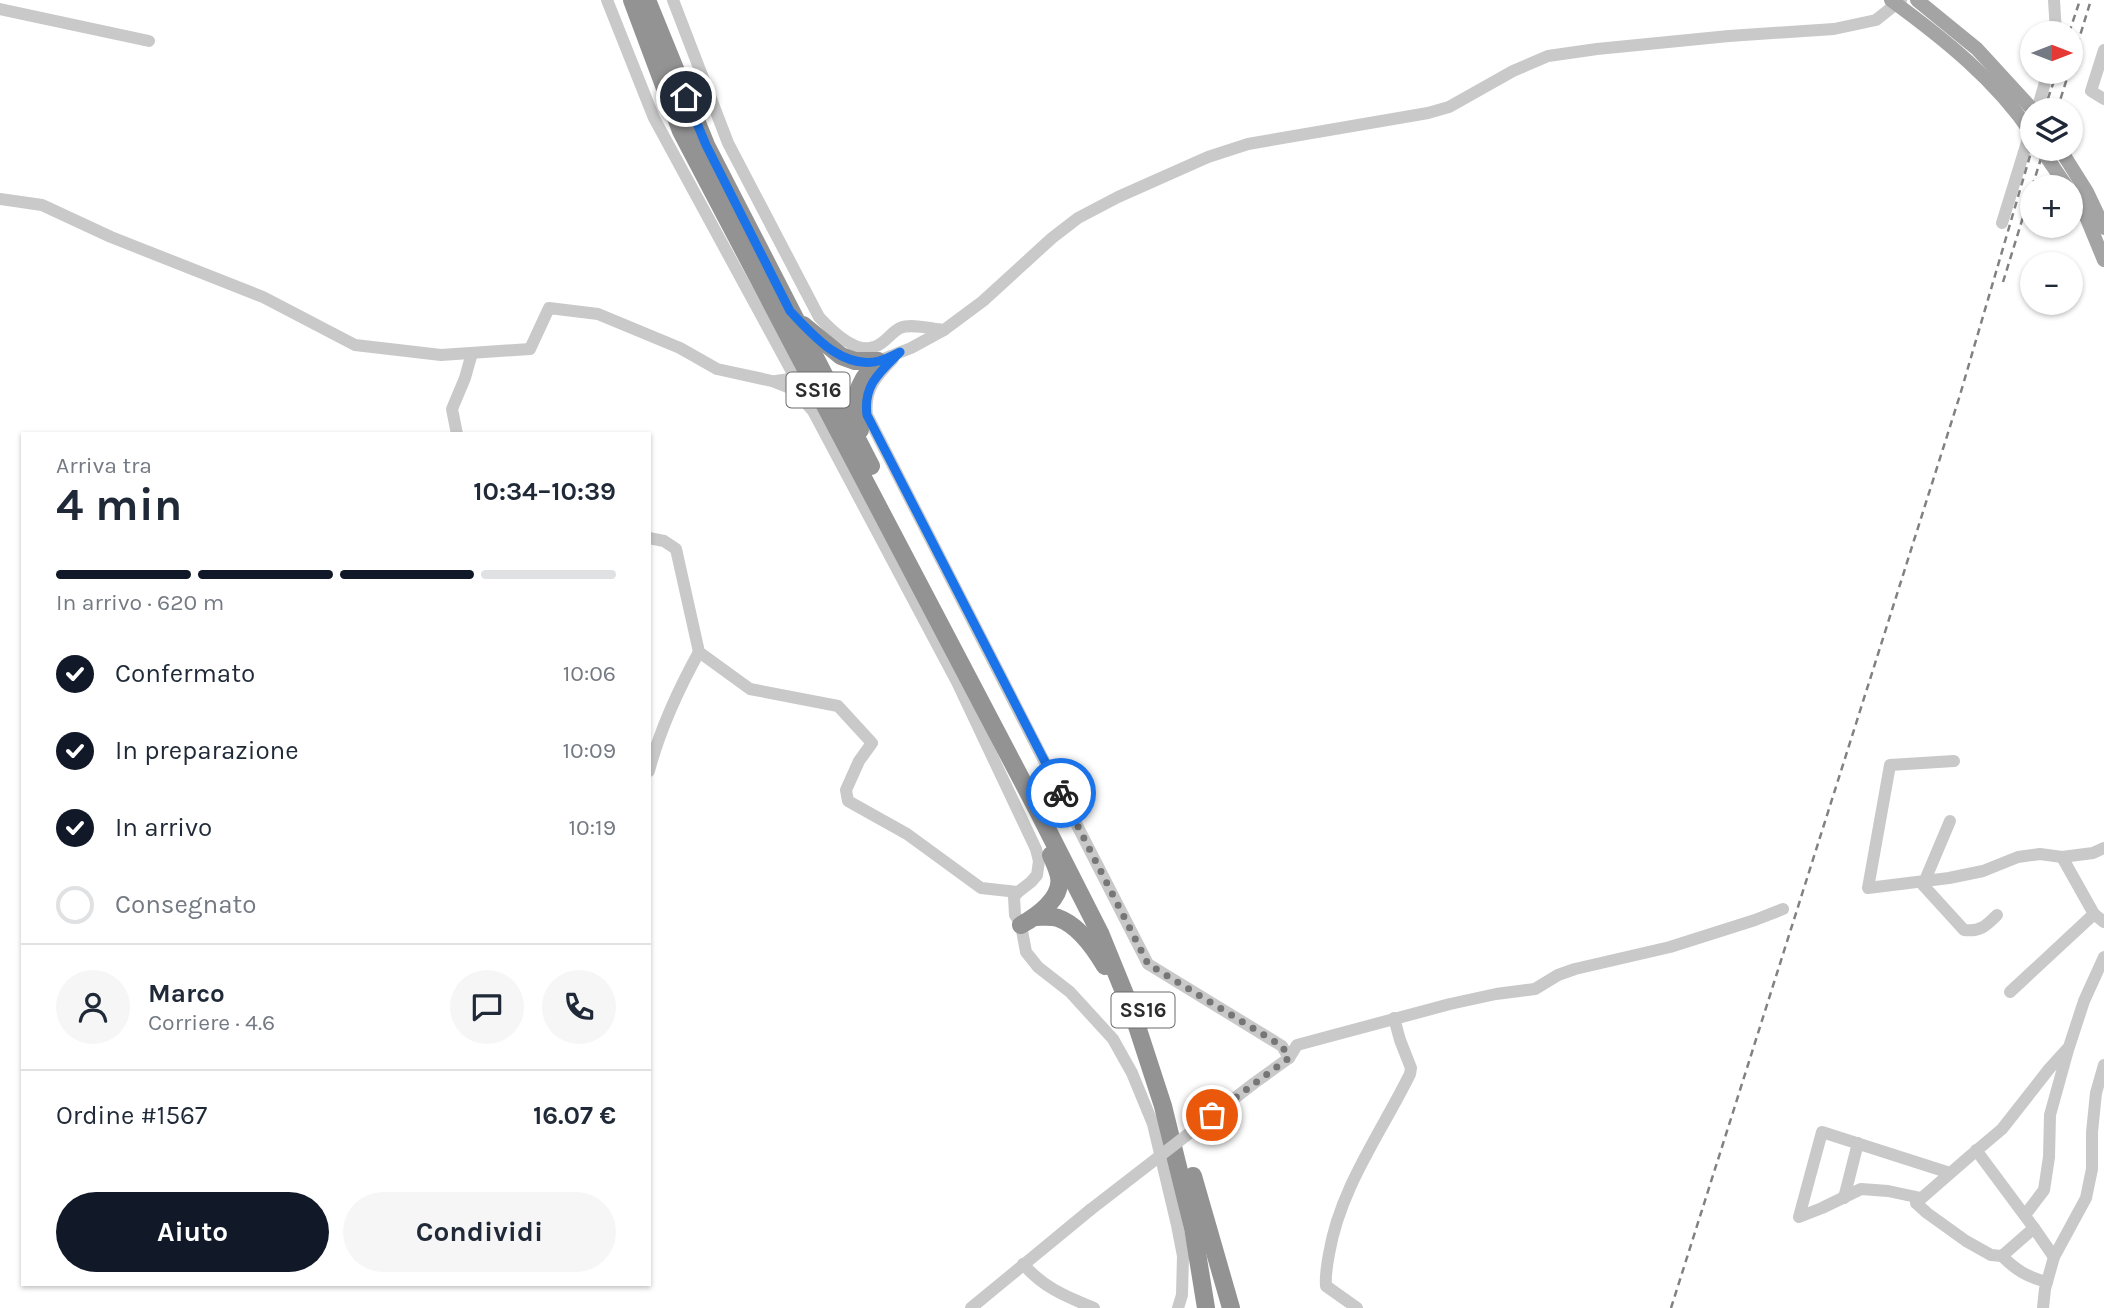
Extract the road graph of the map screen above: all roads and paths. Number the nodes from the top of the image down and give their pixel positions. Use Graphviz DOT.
graph roads {
  1 [pos="607,0"];
  2 [pos="632,0"];
  3 [pos="647,0"];
  4 [pos="673,0"];
  5 [pos="1891,0"];
  6 [pos="1901,0"];
  7 [pos="1917,0"];
  8 [pos="2054,0"];
  9 [pos="0,9"];
  10 [pos="2055,21"];
  11 [pos="149,41"];
  12 [pos="2104,50"];
  13 [pos="2023,98"];
  14 [pos="2104,99"];
  15 [pos="2020,120"];
  16 [pos="2021,161"];
  17 [pos="2068,161"];
  18 [pos="0,199"];
  19 [pos="2083,211"];
  20 [pos="2002,223"];
  21 [pos="2104,228"];
  22 [pos="2104,260"];
  23 [pos="790,311"];
  24 [pos="944,330"];
  25 [pos="900,352"];
  26 [pos="472,353"];
  27 [pos="878,362"];
  28 [pos="772,381"];
  29 [pos="457,432"];
  30 [pos="869,461"];
  31 [pos="651,538"];
  32 [pos="699,652"];
  33 [pos="1954,761"];
  34 [pos="651,763"];
  35 [pos="1019,774"];
  36 [pos="1950,821"];
  37 [pos="2104,848"];
  38 [pos="2062,858"];
  39 [pos="1925,880"];
  40 [pos="1018,892"];
  41 [pos="1783,909"];
  42 [pos="1997,915"];
  43 [pos="2099,918"];
  44 [pos="1028,921"];
  45 [pos="2104,957"];
  46 [pos="2010,992"];
  47 [pos="1133,1014"];
  48 [pos="1394,1018"];
  49 [pos="2069,1047"];
  50 [pos="1289,1058"];
  51 [pos="2104,1065"];
  52 [pos="1858,1143"];
  53 [pos="1976,1150"];
  54 [pos="1950,1173"];
  55 [pos="1193,1176"];
  56 [pos="1844,1198"];
  57 [pos="1921,1198"];
  58 [pos="2025,1215"];
  59 [pos="2034,1228"];
  60 [pos="2002,1256"];
  61 [pos="2054,1256"];
  62 [pos="1023,1264"];
  63 [pos="2047,1282"];
  64 [pos="971,1308"];
  65 [pos="1094,1308"];
  66 [pos="1178,1308"];
  67 [pos="1206,1308"];
  68 [pos="1217,1308"];
  69 [pos="1231,1308"];
  70 [pos="1357,1308"];
  71 [pos="2043,1308"];
  1 -- 28 [label="street"];
  2 -- 35 [label="highway, SS16"];
  3 -- 23 [label="highway, SS16"];
  4 -- 24 [label="street"];
  5 -- 15 [label="main road, bridge"];
  6 -- 24 [label="street"];
  7 -- 13 [label="main road"];
  8 -- 10 [label="street"];
  9 -- 11 [label="street"];
  12 -- 14 [label="street"];
  16 -- 20 [label="street"];
  17 -- 21 [label="main road"];
  18 -- 26 [label="street"];
  19 -- 22 [label="main road"];
  23 -- 27 [label="highway, SS16"];
  23 -- 30 [label="highway, SS16"];
  24 -- 25 [label="street"];
  25 -- 27 [label="street"];
  25 -- 50 [label="street"];
  26 -- 28 [label="street"];
  26 -- 29 [label="street"];
  27 -- 30 [label="highway, SS16"];
  28 -- 40 [label="street"];
  30 -- 55 [label="highway, SS16"];
  31 -- 32 [label="street"];
  32 -- 34 [label="street"];
  32 -- 40 [label="street"];
  33 -- 39 [label="street"];
  35 -- 44 [label="highway"];
  35 -- 47 [label="highway, SS16"];
  36 -- 39 [label="street"];
  37 -- 38 [label="street"];
  38 -- 39 [label="street"];
  38 -- 43 [label="street"];
  39 -- 42 [label="street"];
  40 -- 44 [label="street"];
  41 -- 48 [label="street"];
  43 -- 46 [label="street"];
  44 -- 47 [label="highway"];
  44 -- 66 [label="street"];
  45 -- 49 [label="street"];
  47 -- 67 [label="highway, SS16"];
  48 -- 50 [label="street"];
  48 -- 70 [label="street"];
  49 -- 53 [label="street"];
  49 -- 58 [label="street"];
  50 -- 62 [label="street, bridge"];
  51 -- 61 [label="street"];
  52 -- 54 [label="street"];
  52 -- 56 [label="street"];
  52 -- 56 [label="street"];
  53 -- 54 [label="street"];
  53 -- 58 [label="street"];
  54 -- 57 [label="street"];
  55 -- 68 [label="highway, SS16"];
  55 -- 69 [label="highway, SS16"];
  56 -- 57 [label="street"];
  57 -- 60 [label="street"];
  58 -- 59 [label="street"];
  59 -- 60 [label="street"];
  59 -- 61 [label="street"];
  60 -- 63 [label="street"];
  61 -- 63 [label="street"];
  62 -- 64 [label="street"];
  62 -- 65 [label="street"];
  63 -- 71 [label="street"];
}
